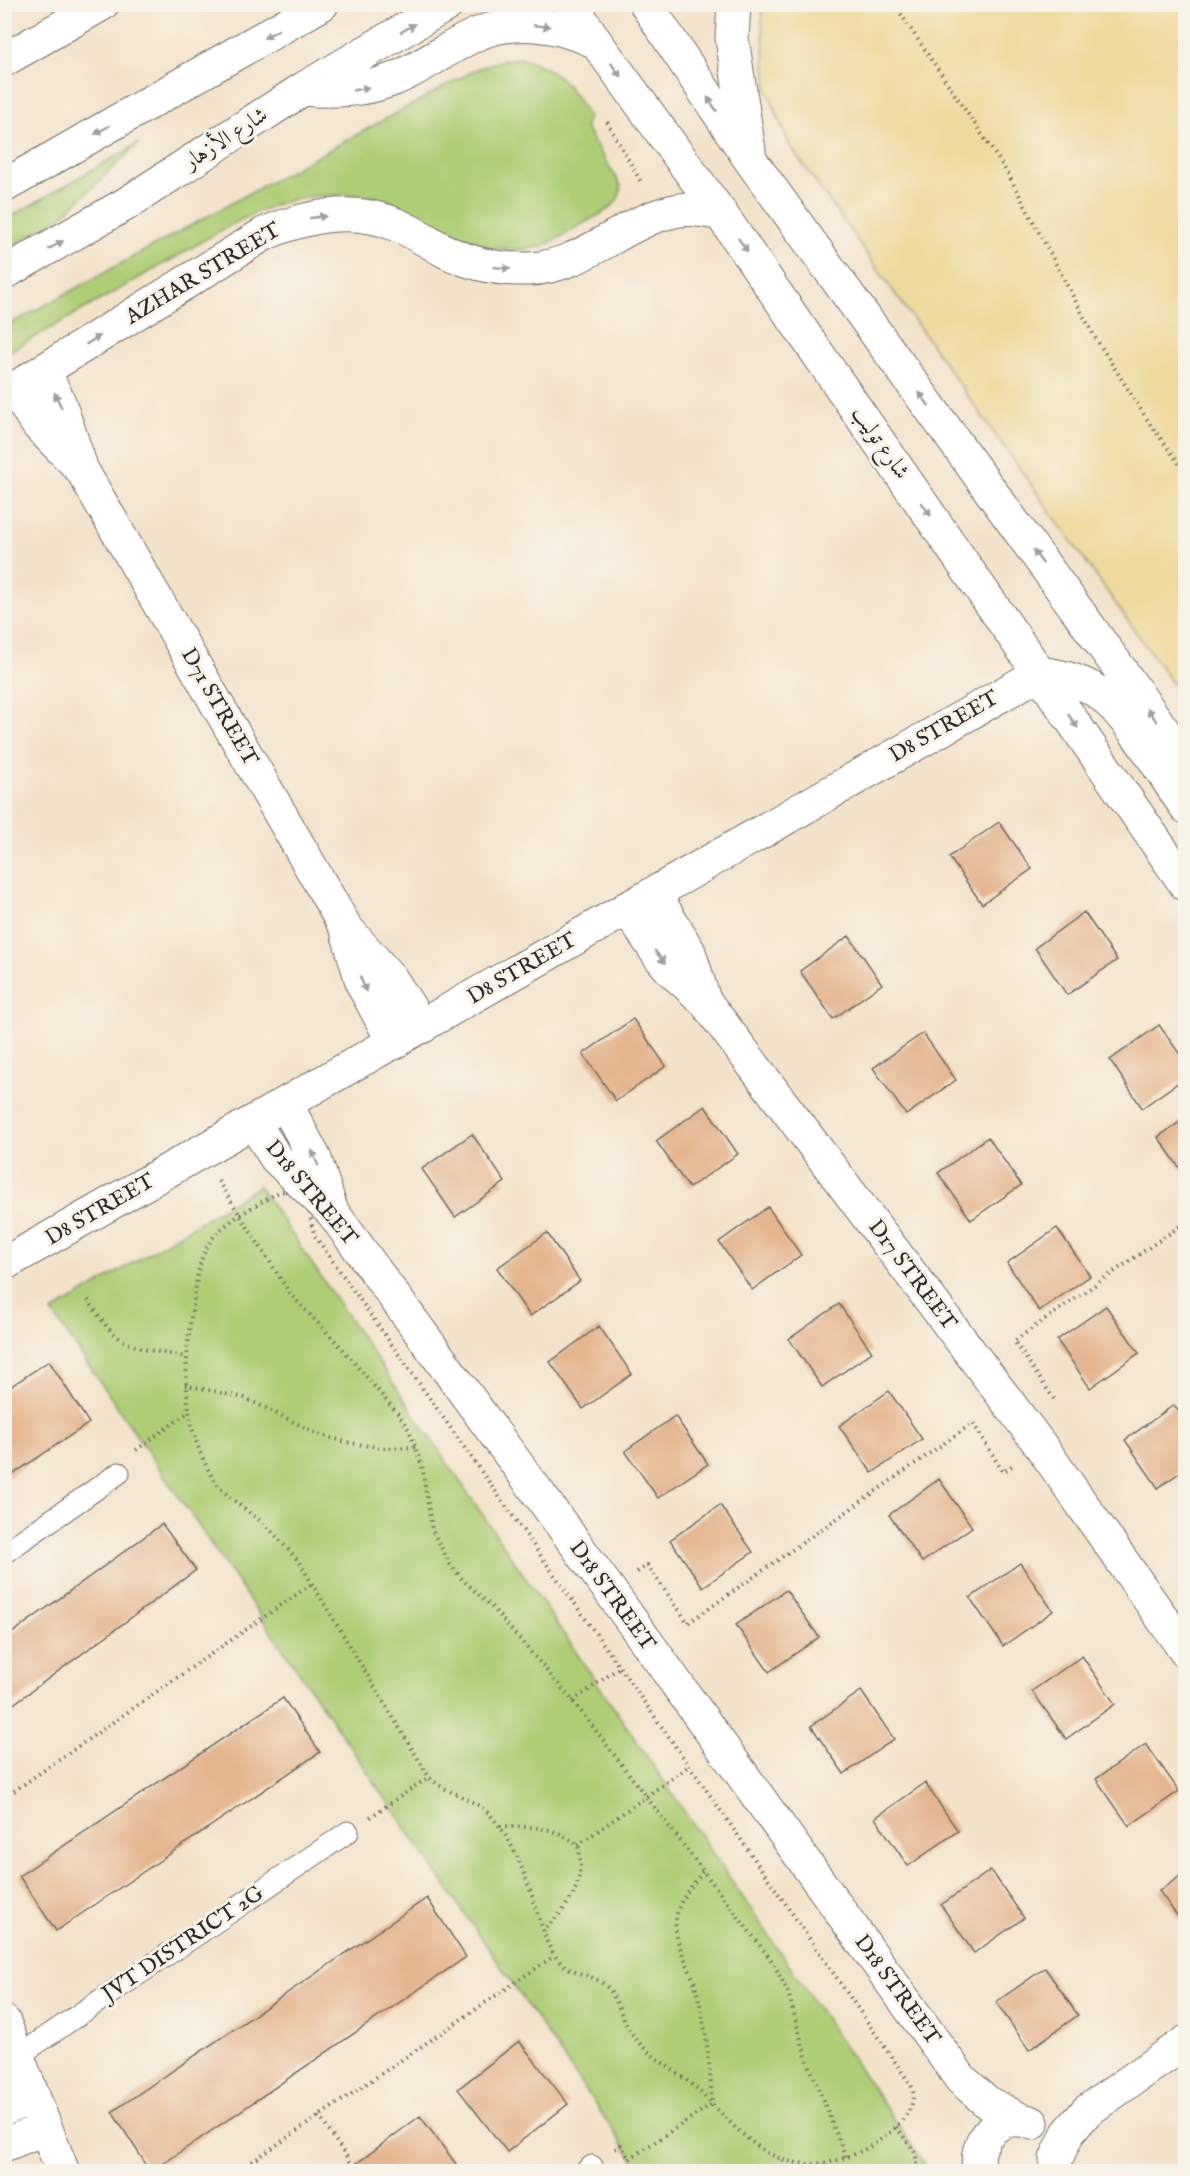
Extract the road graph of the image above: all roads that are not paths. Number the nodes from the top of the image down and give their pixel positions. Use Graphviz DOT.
graph roads {
  1 [pos="102,4"];
  2 [pos="322,4"];
  3 [pos="448,4"];
  4 [pos="571,4"];
  5 [pos="646,4"];
  6 [pos="734,4"];
  7 [pos="596,42"];
  8 [pos="4,60"];
  9 [pos="303,89"];
  10 [pos="751,161"];
  11 [pos="4,186"];
  12 [pos="721,214"];
  13 [pos="4,273"];
  14 [pos="44,371"];
  15 [pos="10,392"];
  16 [pos="82,470"];
  17 [pos="1040,673"];
  18 [pos="1185,763"];
  19 [pos="1185,807"];
  20 [pos="1185,885"];
  21 [pos="641,901"];
  22 [pos="346,928"];
  23 [pos="422,1027"];
  24 [pos="394,1043"];
  25 [pos="286,1104"];
  26 [pos="254,1123"];
  27 [pos="333,1213"];
  28 [pos="4,1264"];
  29 [pos="119,1473"];
  30 [pos="4,1553"];
  31 [pos="1185,1652"];
  32 [pos="348,1832"];
  33 [pos="4,2022"];
  34 [pos="1185,2042"];
  35 [pos="18,2056"];
  36 [pos="961,2079"];
  37 [pos="19,2103"];
  38 [pos="1087,2111"];
  39 [pos="1024,2121"];
  40 [pos="46,2128"];
  41 [pos="4,2145"];
  42 [pos="977,2162"];
  43 [pos="1054,2168"];
  44 [pos="63,2172"];
  1 -- 8 [label="street"];
  2 -- 11 [label="street, one-way"];
  9 -- 3 [label="street, شارع الأزهار, one-way"];
  4 -- 7 [label="street, شارع توليب"];
  10 -- 5 [label="street, one-way"];
  6 -- 10 [label="street"];
  9 -- 7 [label="street, one-way"];
  7 -- 12 [label="street, شارع توليب, one-way"];
  13 -- 9 [label="street, شارع الأزهار, one-way"];
  18 -- 10 [label="street, one-way"];
  14 -- 12 [label="street, AZHAR STREET, one-way"];
  12 -- 17 [label="street, شارع توليب, one-way"];
  14 -- 15 [label="street, AZHAR STREET"];
  16 -- 14 [label="street, one-way"];
  15 -- 16 [label="street, D71 STREET"];
  16 -- 22 [label="street, D71 STREET"];
  17 -- 19 [label="street"];
  17 -- 20 [label="street, شارع توليب, one-way"];
  17 -- 21 [label="street, D8 STREET"];
  21 -- 23 [label="street, D8 STREET"];
  21 -- 31 [label="street, D17 STREET"];
  22 -- 23 [label="street, D71 STREET"];
  22 -- 24 [label="street, one-way"];
  23 -- 24 [label="street, D8 STREET"];
  24 -- 25 [label="street, D8 STREET"];
  25 -- 26 [label="street, D8 STREET"];
  27 -- 25 [label="street, one-way"];
  26 -- 27 [label="street, D18 STREET"];
  26 -- 28 [label="street, D8 STREET"];
  27 -- 36 [label="street, D18 STREET"];
  29 -- 30 [label="lane"];
  32 -- 35 [label="lane, JVT DISTRICT 2G"];
  33 -- 35 [label="street"];
  34 -- 38 [label="street"];
  35 -- 37 [label="street"];
  36 -- 39 [label="street, D18 STREET"];
  36 -- 42 [label="street, D18 STREET"];
  37 -- 40 [label="street"];
  38 -- 39 [label="street"];
  38 -- 43 [label="street"];
  39 -- 42 [label="street"];
  39 -- 43 [label="street, D18 STREET"];
  40 -- 41 [label="street"];
  40 -- 44 [label="street"];
}
